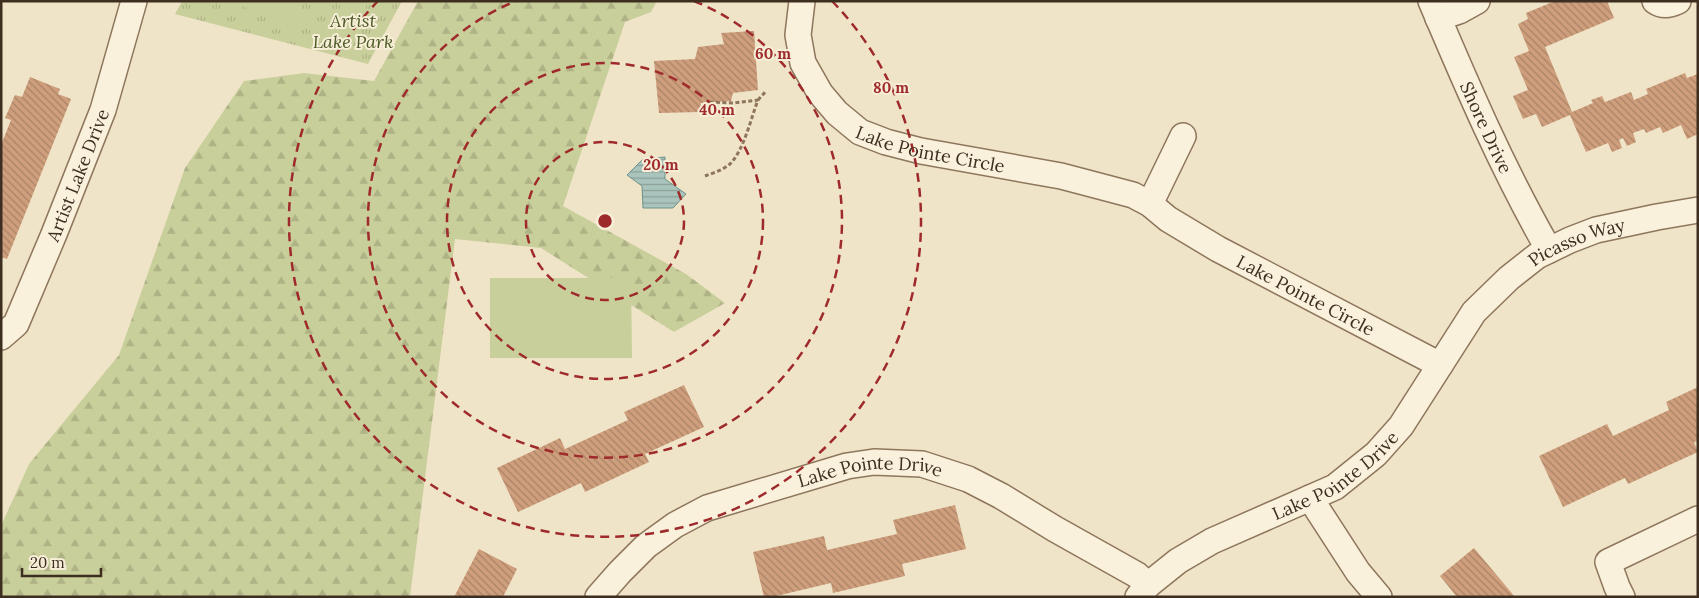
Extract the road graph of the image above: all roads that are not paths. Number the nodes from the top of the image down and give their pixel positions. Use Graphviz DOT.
graph roads {
  1 [pos="802,1"];
  2 [pos="1477,1"];
  3 [pos="1655,1"];
  4 [pos="1678,1"];
  5 [pos="132,2"];
  6 [pos="1435,10"];
  7 [pos="1183,136"];
  8 [pos="1150,204"];
  9 [pos="1698,210"];
  10 [pos="1549,250"];
  11 [pos="1474,312"];
  12 [pos="1,336"];
  13 [pos="1440,365"];
  14 [pos="1310,498"];
  15 [pos="1698,519"];
  16 [pos="1143,591"];
  17 [pos="598,597"];
  18 [pos="1379,597"];
  19 [pos="1622,597"];
  1 -- 8 [label="street, Lake Pointe Circle"];
  2 -- 6 [label="street"];
  3 -- 4 [label="street"];
  5 -- 12 [label="street, Artist Lake Drive"];
  6 -- 10 [label="street, Shore Drive"];
  7 -- 8 [label="street"];
  8 -- 13 [label="street, Lake Pointe Circle"];
  9 -- 10 [label="street, Picasso Way"];
  10 -- 11 [label="street, Picasso Way"];
  11 -- 13 [label="street, Lake Pointe Drive"];
  13 -- 14 [label="street, Lake Pointe Drive"];
  14 -- 16 [label="street, Lake Pointe Drive"];
  14 -- 18 [label="street"];
  15 -- 19 [label="street"];
  16 -- 17 [label="street, Lake Pointe Drive"];
}
